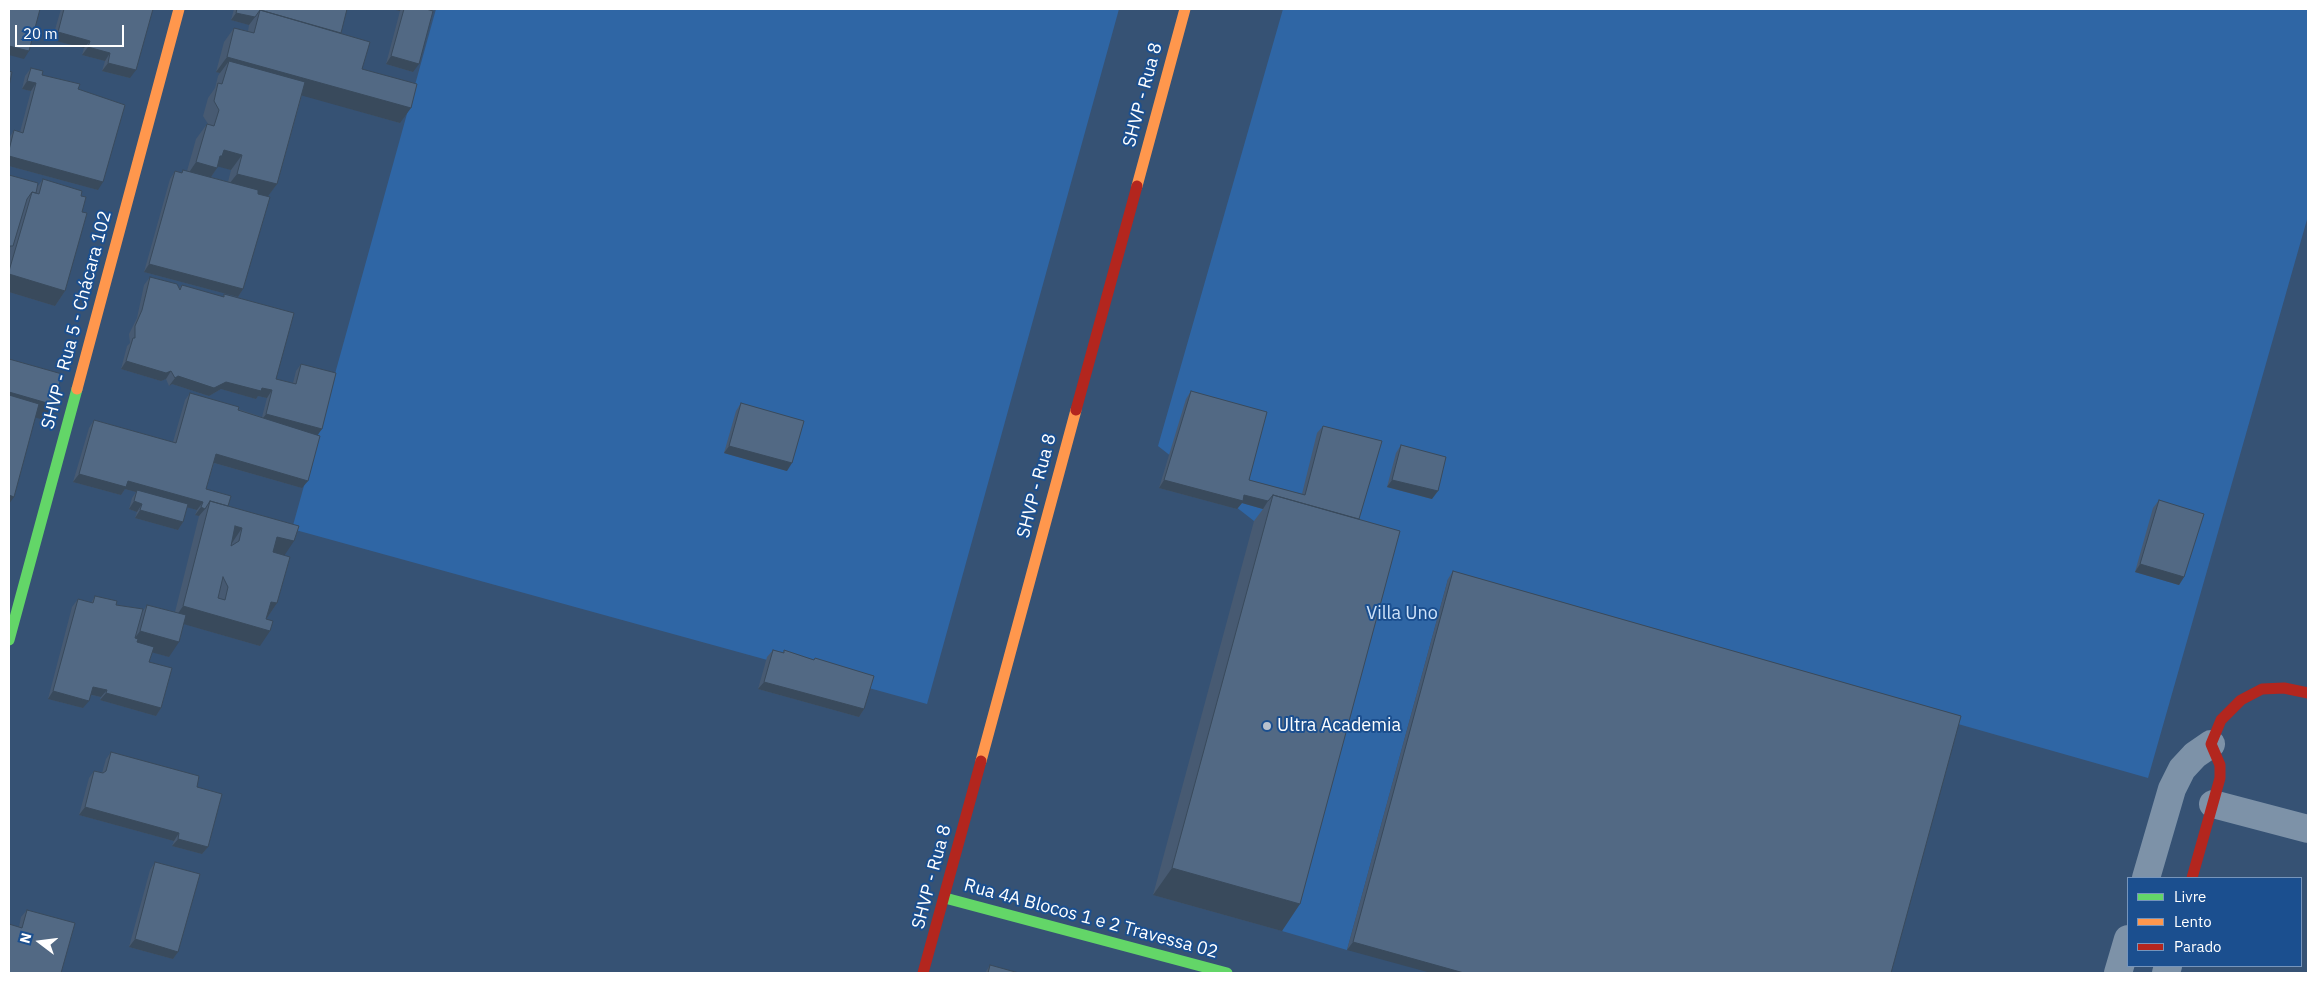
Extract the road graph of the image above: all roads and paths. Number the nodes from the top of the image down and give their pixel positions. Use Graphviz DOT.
graph roads {
  1 [pos="178,9"];
  2 [pos="1185,9"];
  3 [pos="9,640"];
  4 [pos="2308,693"];
  5 [pos="2211,744"];
  6 [pos="2213,804"];
  7 [pos="2308,829"];
  8 [pos="2146,877"];
  9 [pos="2192,877"];
  10 [pos="945,898"];
  11 [pos="2127,943"];
  12 [pos="923,973"];
  13 [pos="1227,973"];
  14 [pos="2118,973"];
  1 -- 3 [label="street, SHVP - Rua 5 - Chácara 102"];
  2 -- 10 [label="street, SHVP - Rua 8"];
  4 -- 5 [label="street"];
  5 -- 6 [label="street"];
  5 -- 8 [label="street"];
  6 -- 7 [label="street"];
  6 -- 9 [label="street"];
  10 -- 12 [label="street, SHVP - Rua 8"];
  10 -- 13 [label="street, Rua 4A Blocos 1 e 2 Travessa 02"];
  11 -- 14 [label="street"];
}
